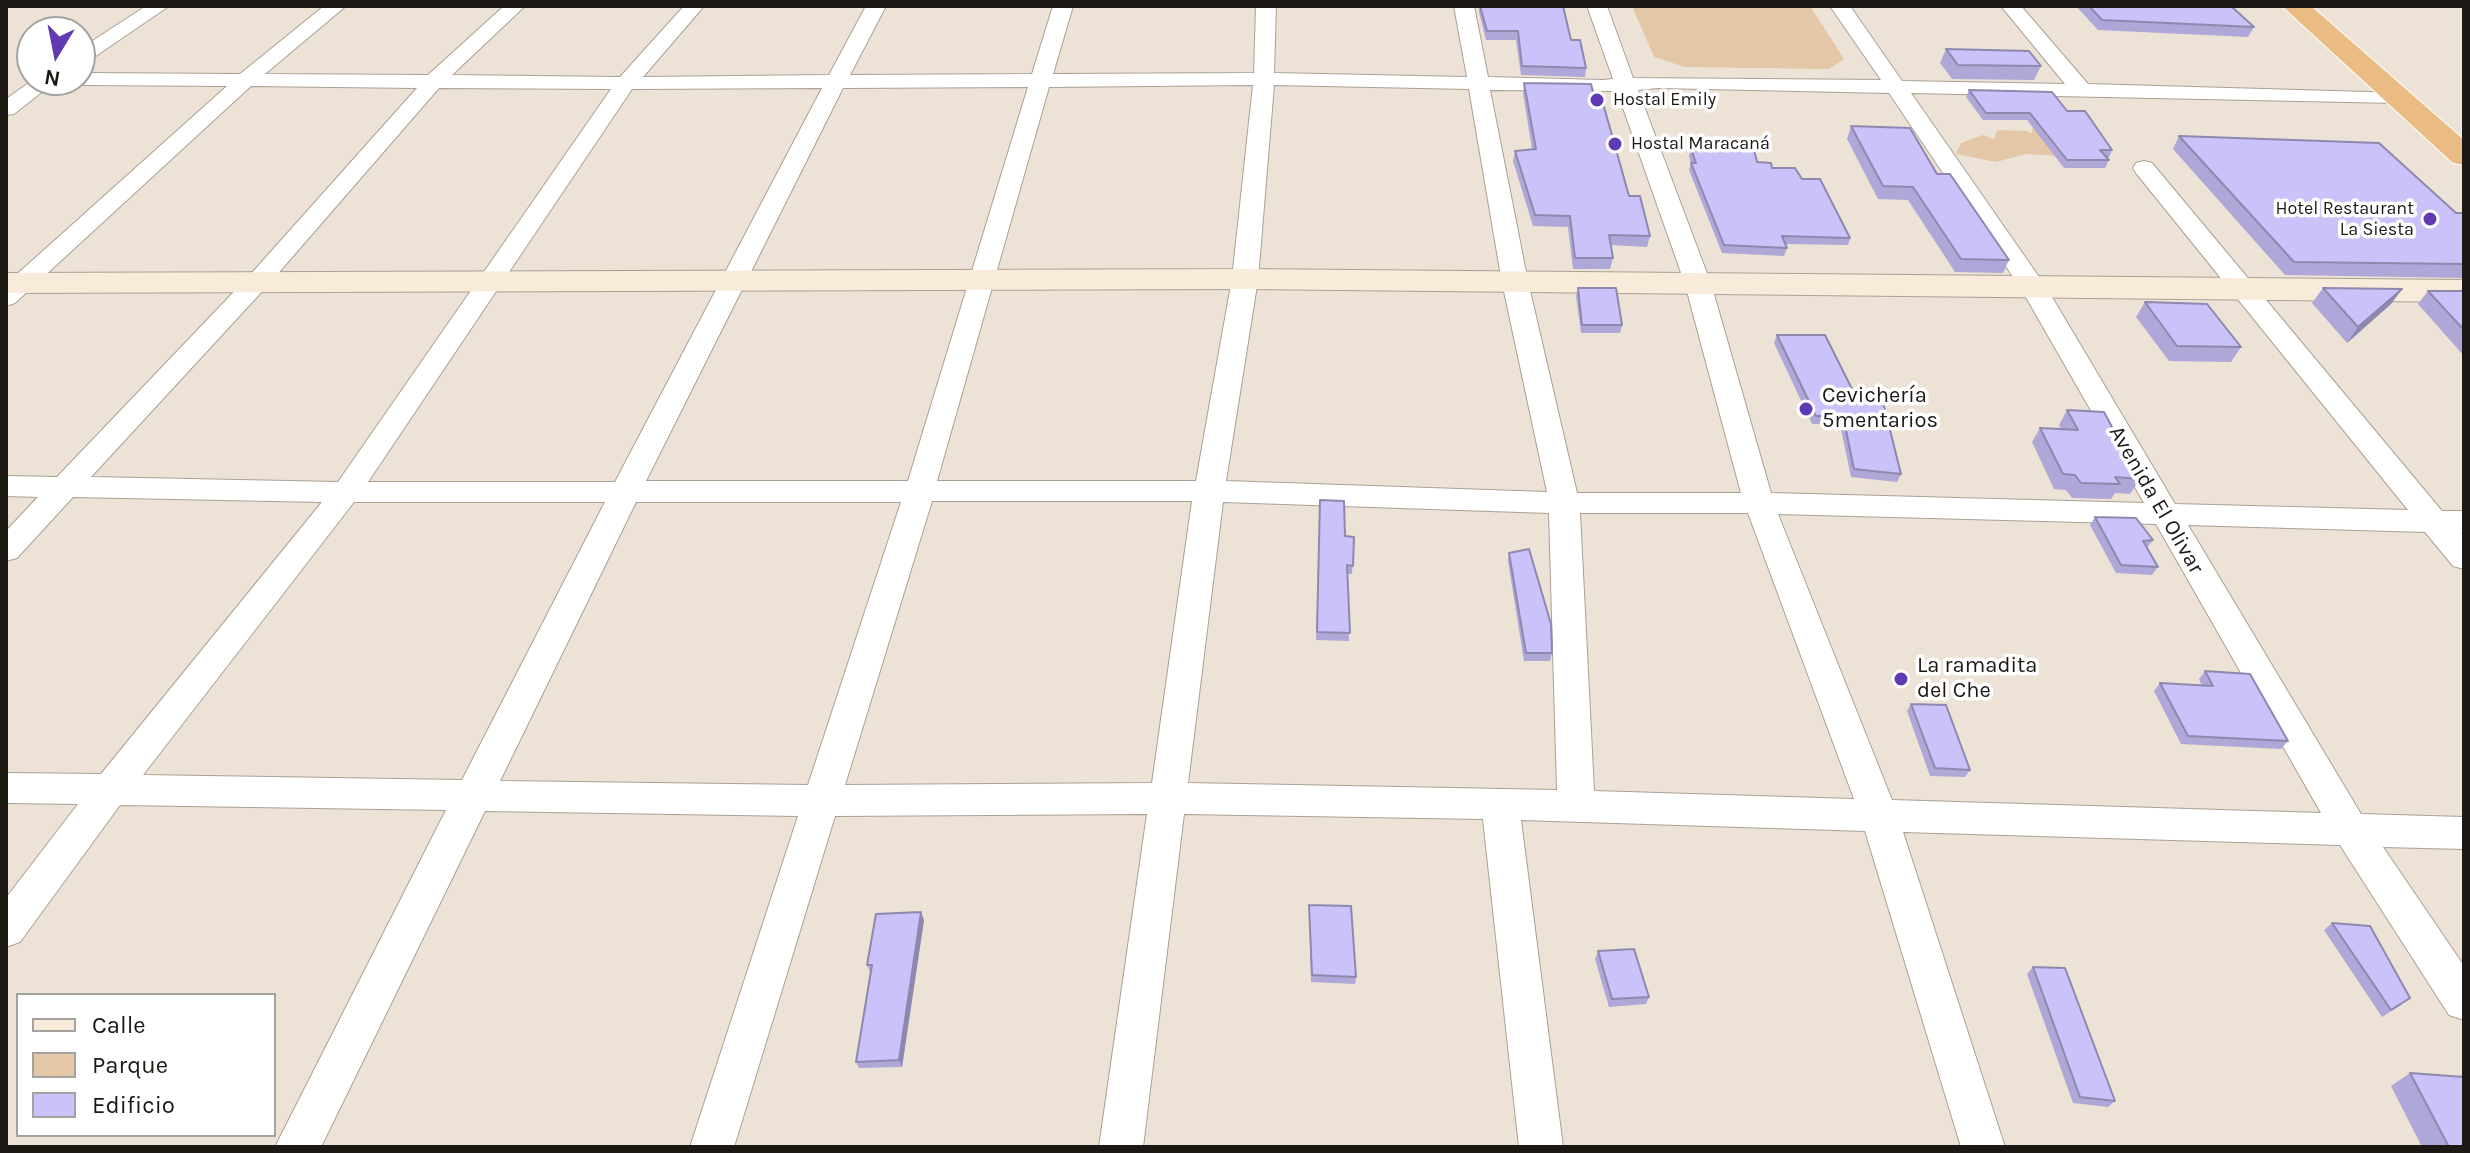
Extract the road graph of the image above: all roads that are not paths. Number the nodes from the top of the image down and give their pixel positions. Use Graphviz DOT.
graph roads {
  1 [pos="159,6"];
  2 [pos="336,6"];
  3 [pos="515,6"];
  4 [pos="694,6"];
  5 [pos="876,6"];
  6 [pos="1063,6"];
  7 [pos="1266,6"];
  8 [pos="1464,6"];
  9 [pos="1597,6"];
  10 [pos="1840,6"];
  11 [pos="2011,6"];
  12 [pos="2295,6"];
  13 [pos="96,47"];
  14 [pos="96,79"];
  15 [pos="247,79"];
  16 [pos="1264,79"];
  17 [pos="1041,80"];
  18 [pos="434,81"];
  19 [pos="837,82"];
  20 [pos="626,83"];
  21 [pos="1478,83"];
  22 [pos="1623,85"];
  23 [pos="1896,87"];
  24 [pos="2083,92"];
  25 [pos="24,96"];
  26 [pos="2396,97"];
  27 [pos="6,109"];
  28 [pos="2464,156"];
  29 [pos="2144,168"];
  30 [pos="1245,279"];
  31 [pos="259,280"];
  32 [pos="489,282"];
  33 [pos="979,282"];
  34 [pos="1515,282"];
  35 [pos="730,283"];
  36 [pos="1698,284"];
  37 [pos="2033,287"];
  38 [pos="12,288"];
  39 [pos="2246,289"];
  40 [pos="2464,291"];
  41 [pos="6,486"];
  42 [pos="64,486"];
  43 [pos="627,490"];
  44 [pos="920,490"];
  45 [pos="1209,491"];
  46 [pos="346,492"];
  47 [pos="1564,503"];
  48 [pos="1759,503"];
  49 [pos="2163,513"];
  50 [pos="2449,521"];
  51 [pos="6,550"];
  52 [pos="2464,558"];
  53 [pos="6,788"];
  54 [pos="111,789"];
  55 [pos="470,797"];
  56 [pos="1167,798"];
  57 [pos="820,801"];
  58 [pos="1500,804"];
  59 [pos="1576,805"];
  60 [pos="1878,813"];
  61 [pos="2350,829"];
  62 [pos="2464,833"];
  63 [pos="6,929"];
  64 [pos="2464,1001"];
  65 [pos="297,1147"];
  66 [pos="712,1147"];
  67 [pos="1121,1147"];
  68 [pos="1541,1147"];
  69 [pos="1983,1147"];
  1 -- 13 [label="street"];
  2 -- 15 [label="street"];
  3 -- 18 [label="street"];
  4 -- 20 [label="street"];
  5 -- 19 [label="street"];
  6 -- 17 [label="street"];
  7 -- 16 [label="street"];
  8 -- 21 [label="street"];
  9 -- 22 [label="street"];
  10 -- 23 [label="street, Avenida El Olivar"];
  11 -- 24 [label="street"];
  12 -- 26 [label="highway"];
  14 -- 15 [label="street"];
  15 -- 18 [label="street"];
  15 -- 38 [label="street"];
  16 -- 17 [label="street"];
  16 -- 21 [label="street"];
  16 -- 30 [label="street"];
  17 -- 19 [label="street"];
  17 -- 33 [label="street"];
  18 -- 20 [label="street"];
  18 -- 31 [label="street"];
  19 -- 20 [label="street"];
  19 -- 35 [label="street"];
  20 -- 32 [label="street"];
  21 -- 22 [label="street"];
  21 -- 34 [label="street"];
  22 -- 23 [label="street"];
  22 -- 36 [label="street"];
  23 -- 24 [label="street"];
  23 -- 37 [label="street, Avenida El Olivar"];
  24 -- 26 [label="street"];
  25 -- 27 [label="street"];
  26 -- 28 [label="highway"];
  29 -- 39 [label="street"];
  30 -- 33 [label="street"];
  30 -- 34 [label="street"];
  30 -- 45 [label="street"];
  31 -- 32 [label="street"];
  31 -- 38 [label="street"];
  31 -- 42 [label="street"];
  32 -- 35 [label="street"];
  32 -- 46 [label="street"];
  33 -- 35 [label="street"];
  33 -- 44 [label="street"];
  34 -- 36 [label="street"];
  34 -- 47 [label="street"];
  35 -- 43 [label="street"];
  36 -- 37 [label="street"];
  36 -- 48 [label="street"];
  37 -- 39 [label="street"];
  37 -- 49 [label="street, Avenida El Olivar"];
  39 -- 40 [label="street"];
  39 -- 50 [label="street"];
  41 -- 42 [label="street"];
  42 -- 46 [label="street"];
  42 -- 51 [label="street"];
  43 -- 44 [label="street"];
  43 -- 46 [label="street"];
  43 -- 55 [label="street"];
  44 -- 45 [label="street"];
  44 -- 57 [label="street"];
  45 -- 47 [label="street"];
  45 -- 56 [label="street"];
  46 -- 54 [label="street"];
  47 -- 48 [label="street"];
  47 -- 59 [label="street"];
  48 -- 49 [label="street"];
  48 -- 60 [label="street"];
  49 -- 50 [label="street"];
  49 -- 61 [label="street, Avenida El Olivar"];
  50 -- 52 [label="street"];
  53 -- 54 [label="street"];
  54 -- 55 [label="street"];
  54 -- 63 [label="street"];
  55 -- 57 [label="street"];
  55 -- 65 [label="street"];
  56 -- 57 [label="street"];
  56 -- 58 [label="street"];
  56 -- 67 [label="street"];
  57 -- 66 [label="street"];
  58 -- 59 [label="street"];
  58 -- 68 [label="street"];
  59 -- 60 [label="street"];
  60 -- 61 [label="street"];
  60 -- 69 [label="street"];
  61 -- 62 [label="street"];
  61 -- 64 [label="street, Avenida El Olivar"];
}
